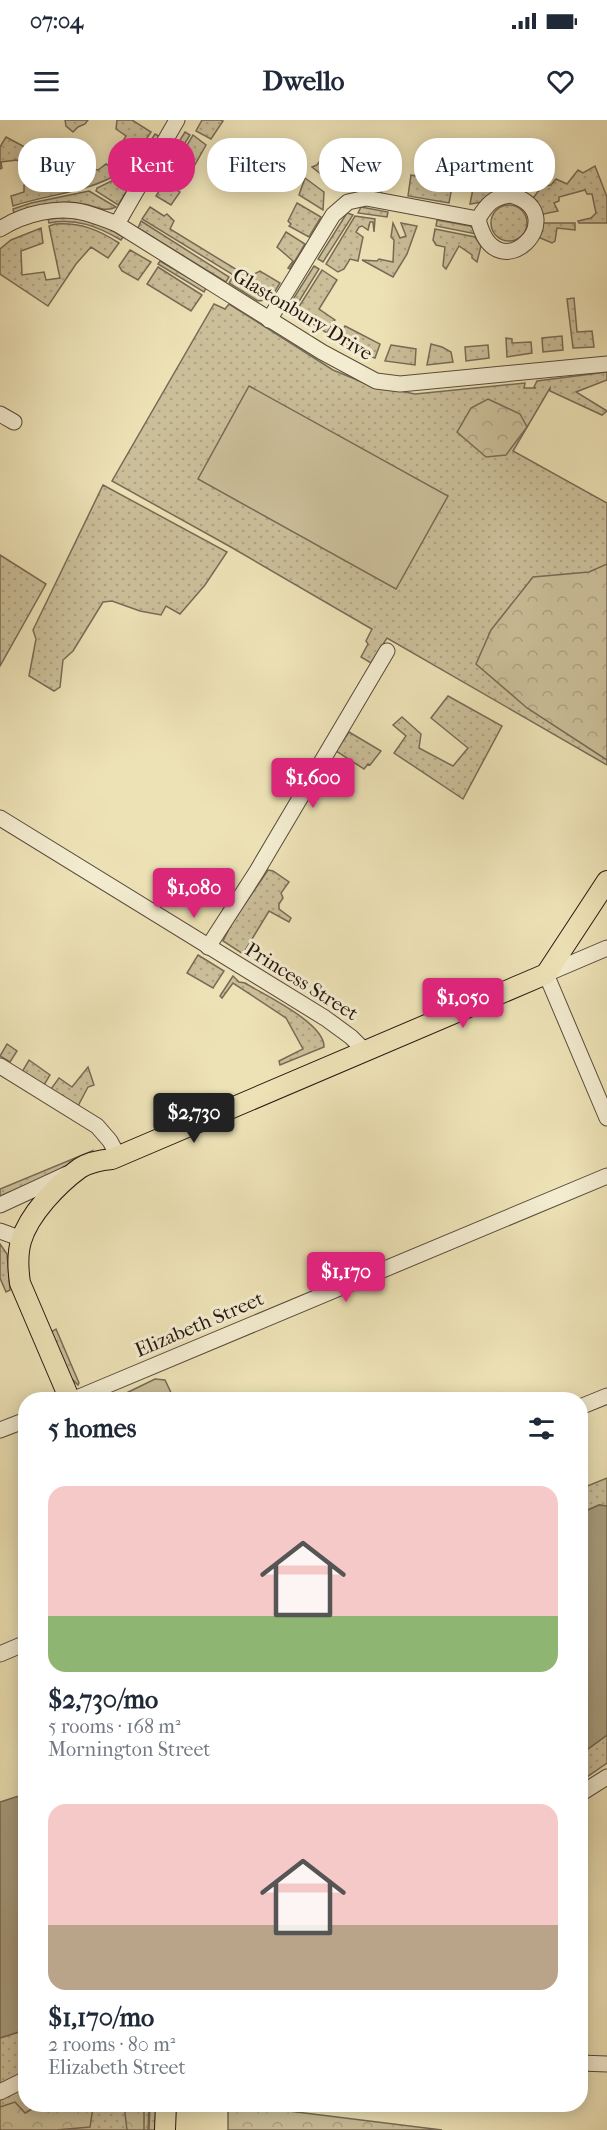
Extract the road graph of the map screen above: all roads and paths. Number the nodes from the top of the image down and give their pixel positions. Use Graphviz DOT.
graph roads {
  1 [pos="171,122"];
  2 [pos="478,219"];
  3 [pos="117,224"];
  4 [pos="0,229"];
  5 [pos="269,320"];
  6 [pos="607,364"];
  7 [pos="0,414"];
  8 [pos="14,422"];
  9 [pos="387,651"];
  10 [pos="0,818"];
  11 [pos="607,881"];
  12 [pos="208,947"];
  13 [pos="607,948"];
  14 [pos="546,974"];
  15 [pos="364,1050"];
  16 [pos="0,1066"];
  17 [pos="607,1118"];
  18 [pos="118,1156"];
  19 [pos="81,1168"];
  20 [pos="607,1176"];
  21 [pos="0,1205"];
  22 [pos="0,1231"];
  23 [pos="22,1239"];
  24 [pos="68,1392"];
  25 [pos="90,1392"];
  26 [pos="607,1396"];
  27 [pos="588,1404"];
  28 [pos="18,1423"];
  29 [pos="0,1430"];
  30 [pos="18,1646"];
  31 [pos="0,1654"];
  32 [pos="607,1777"];
  33 [pos="588,1789"];
  34 [pos="588,2063"];
  35 [pos="607,2064"];
  36 [pos="18,2083"];
  37 [pos="0,2092"];
  38 [pos="166,2112"];
  39 [pos="165,2130"];
  1 -- 3 [label="street"];
  2 -- 5 [label="street"];
  3 -- 4 [label="street, Glastonbury Drive"];
  3 -- 5 [label="street, Glastonbury Drive"];
  5 -- 6 [label="street, Glastonbury Drive"];
  7 -- 8 [label="street"];
  9 -- 12 [label="street"];
  10 -- 12 [label="street, Princess Street"];
  11 -- 14 [label="main road"];
  12 -- 15 [label="street, Princess Street"];
  13 -- 14 [label="street"];
  14 -- 15 [label="main road"];
  14 -- 17 [label="street"];
  15 -- 18 [label="main road"];
  16 -- 18 [label="street"];
  18 -- 19 [label="main road"];
  19 -- 21 [label="street"];
  19 -- 23 [label="main road"];
  20 -- 25 [label="street, Elizabeth Street"];
  22 -- 23 [label="street"];
  23 -- 24 [label="main road"];
  26 -- 27 [label="street"];
  28 -- 29 [label="street"];
  30 -- 31 [label="street"];
  32 -- 33 [label="street"];
  34 -- 35 [label="street"];
  36 -- 37 [label="street"];
  38 -- 39 [label="main road"];
}
